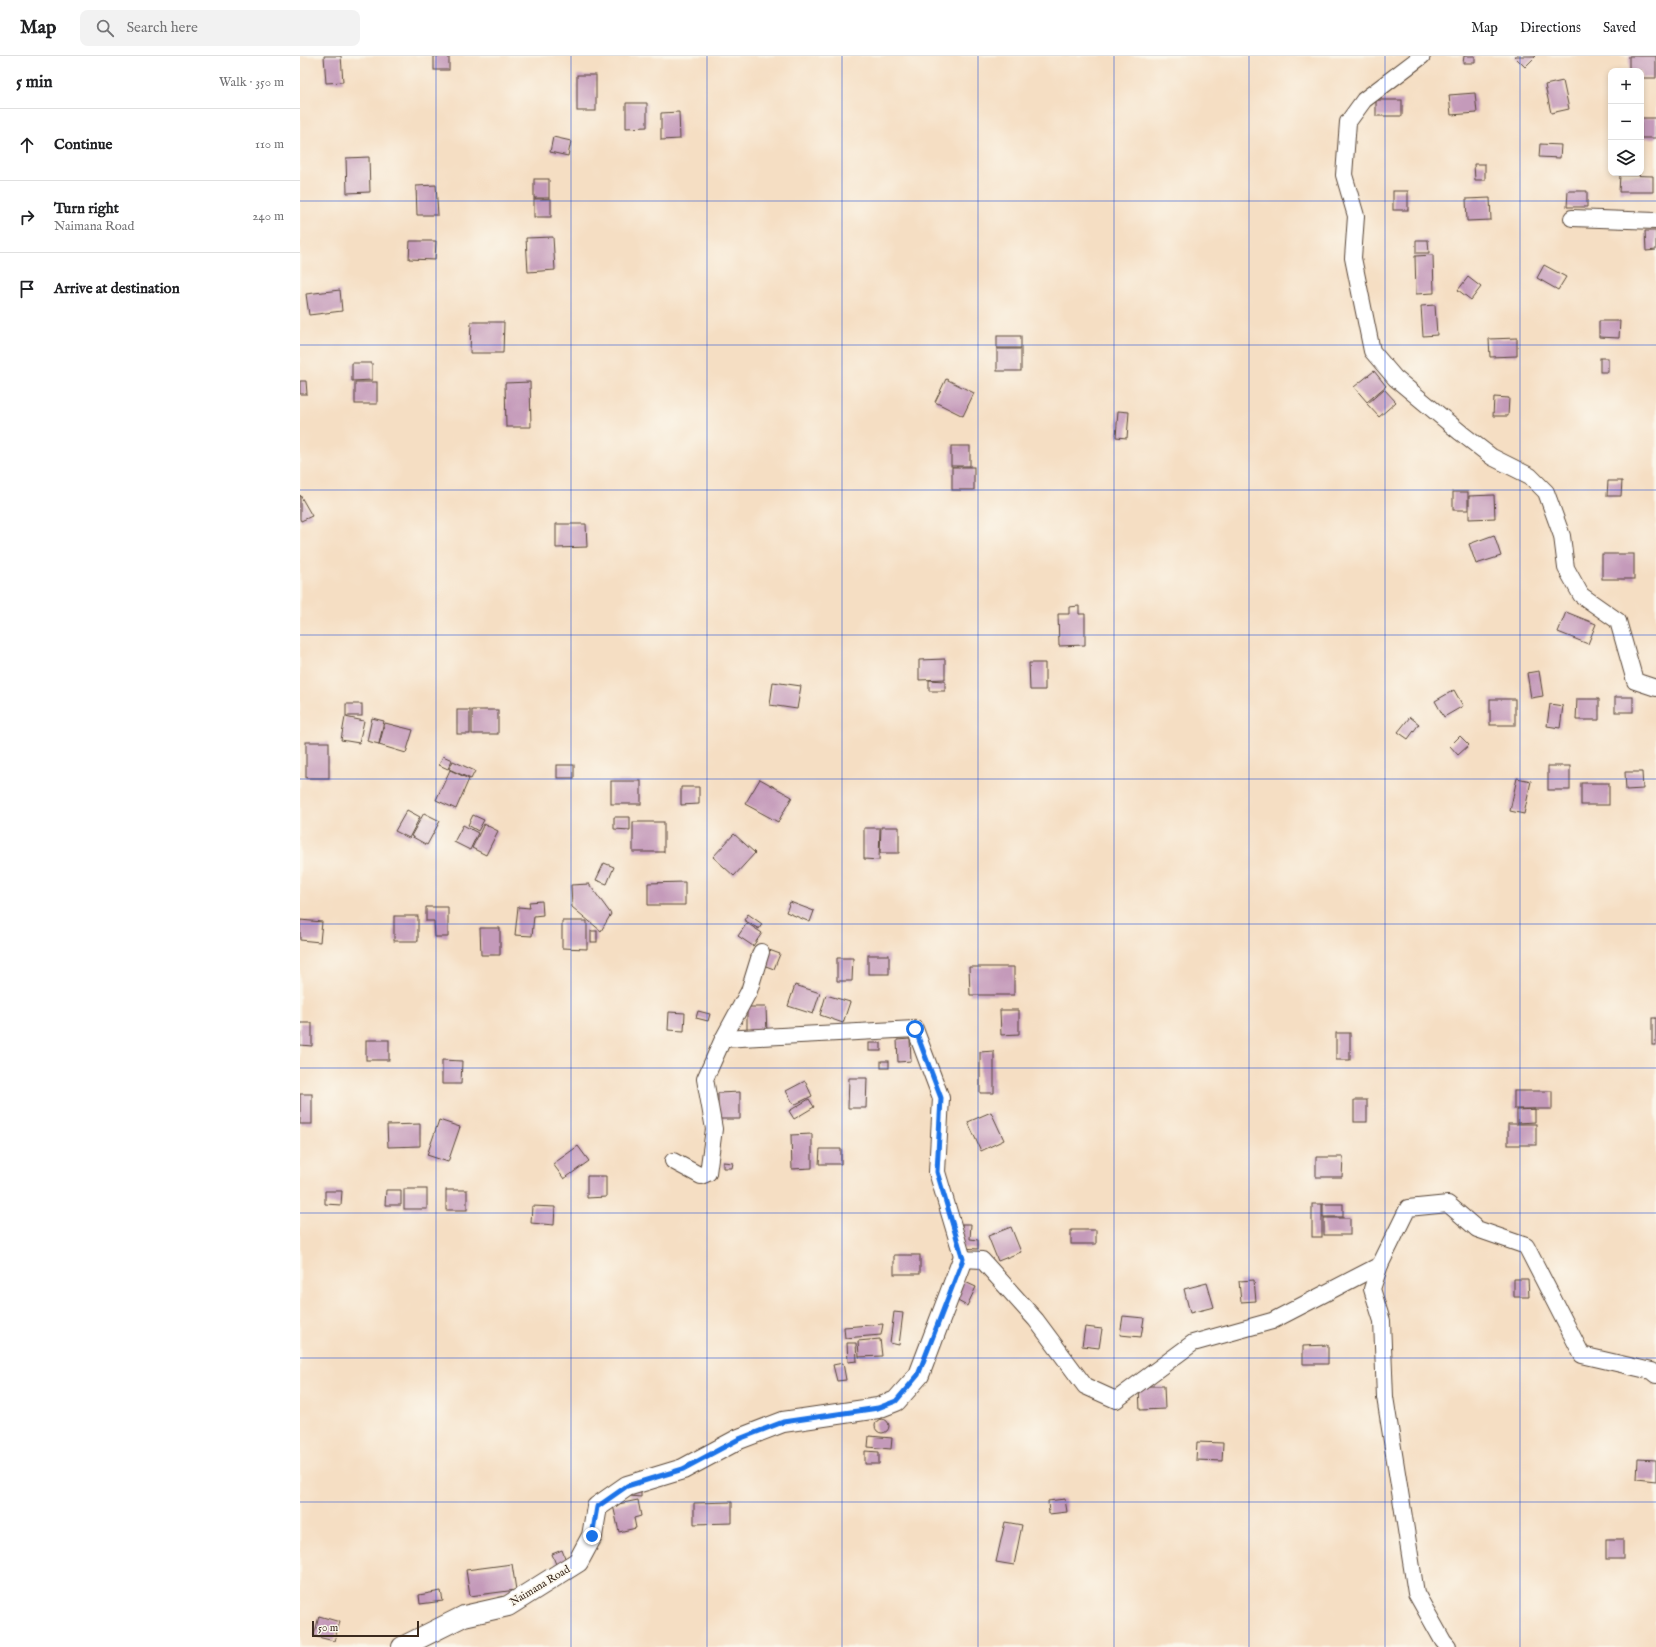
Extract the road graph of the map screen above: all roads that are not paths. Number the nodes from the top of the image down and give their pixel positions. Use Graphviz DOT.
graph roads {
  1 [pos="1422,56"];
  2 [pos="1572,218"];
  3 [pos="1656,221"];
  4 [pos="1656,688"];
  5 [pos="761,952"];
  6 [pos="723,1039"];
  7 [pos="673,1161"];
  8 [pos="963,1259"];
  9 [pos="1380,1265"];
  10 [pos="1656,1375"];
  11 [pos="402,1647"];
  12 [pos="1448,1647"];
  1 -- 4 [label="street"];
  2 -- 3 [label="street"];
  5 -- 6 [label="street"];
  6 -- 7 [label="street"];
  6 -- 8 [label="street"];
  8 -- 9 [label="street"];
  8 -- 11 [label="street, Naimana Road"];
  9 -- 10 [label="street"];
  9 -- 12 [label="street"];
}
